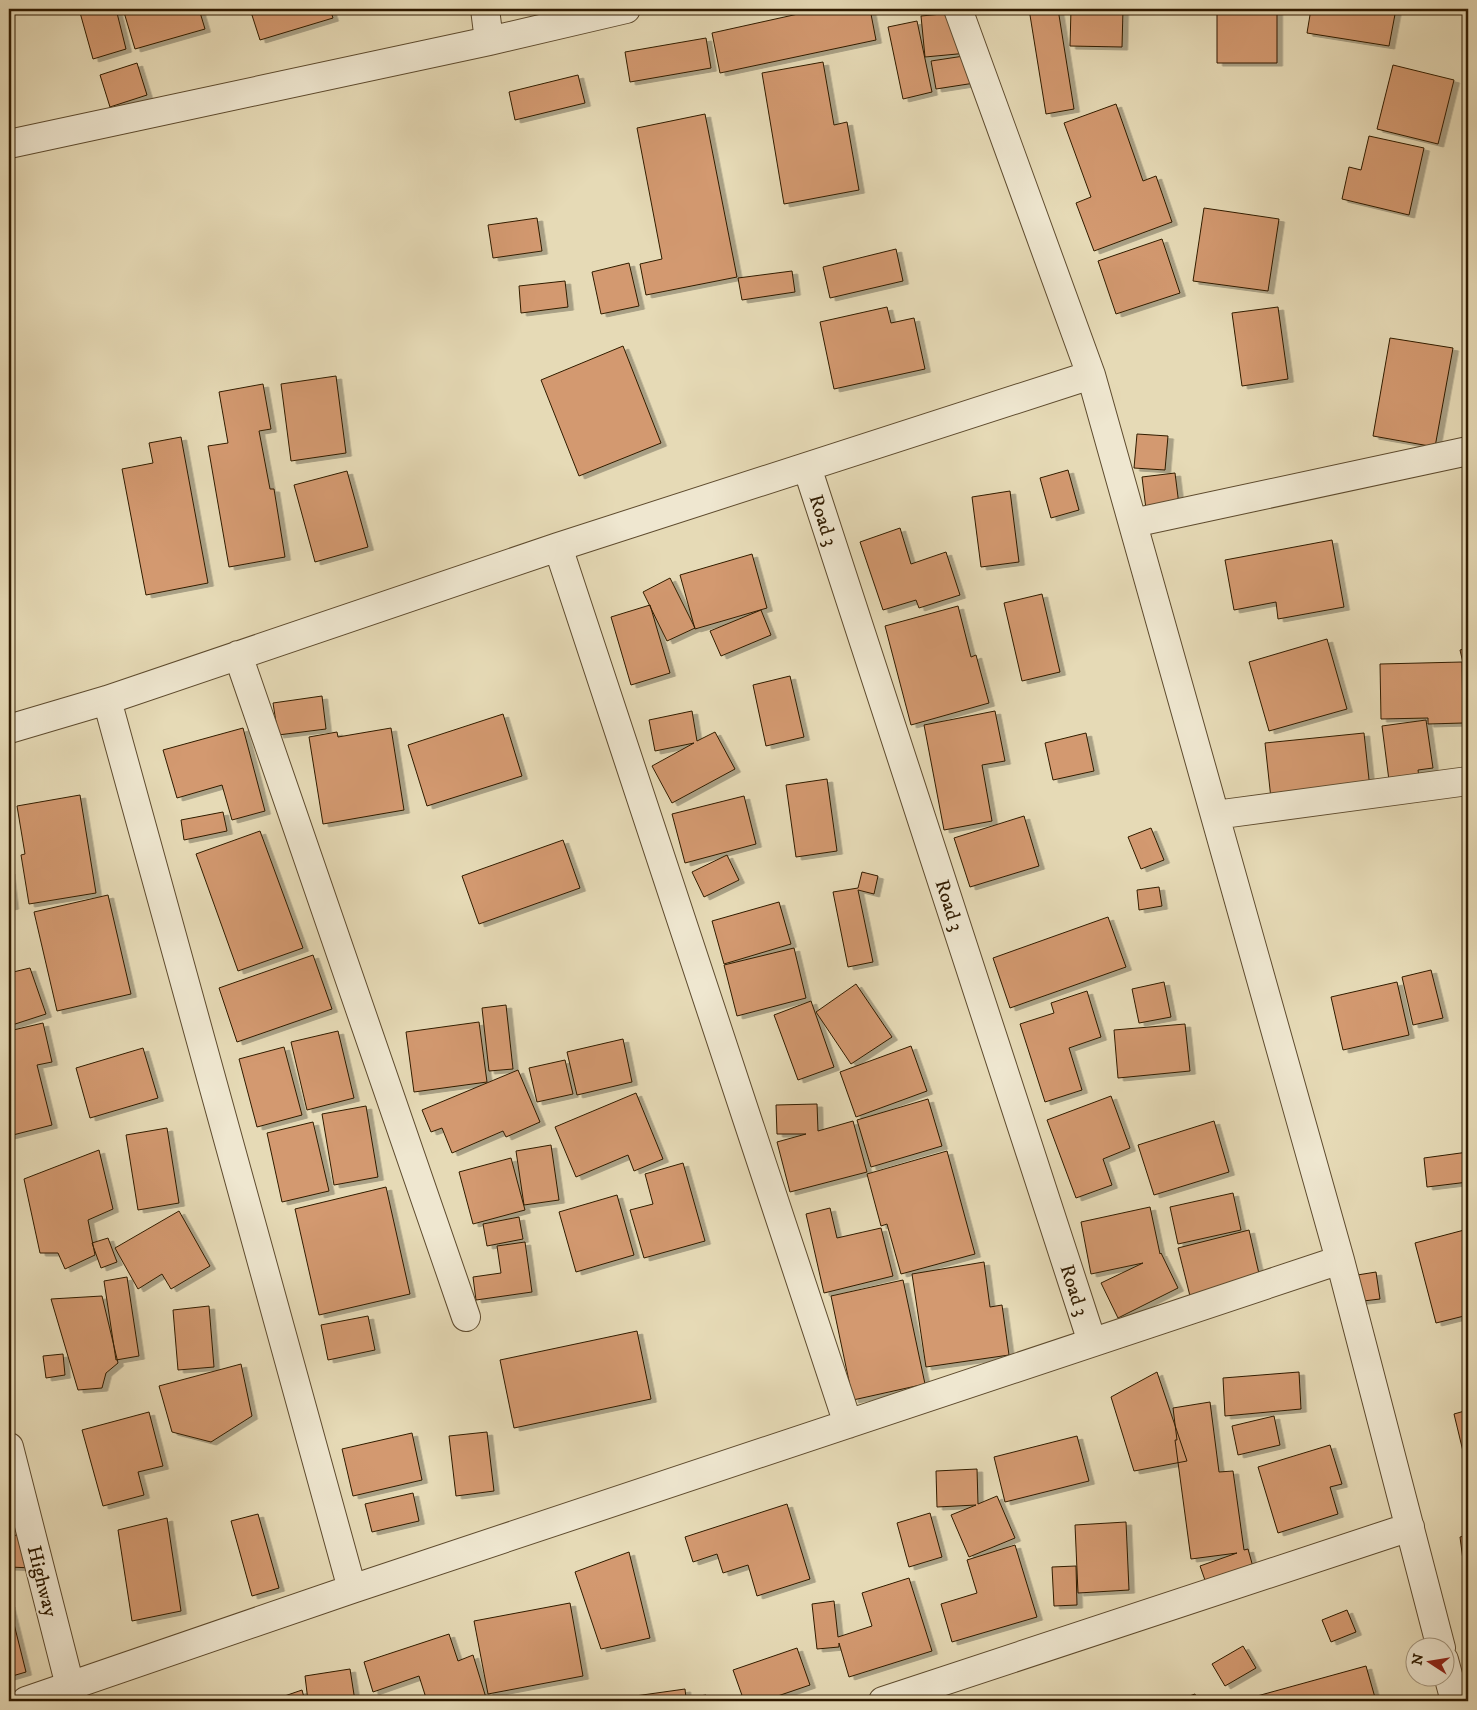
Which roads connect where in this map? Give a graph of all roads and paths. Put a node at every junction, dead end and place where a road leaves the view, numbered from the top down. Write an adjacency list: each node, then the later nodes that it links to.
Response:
1 (486, 9): 4 (street)
2 (626, 9): 4 (street)
3 (958, 9): 6 (street)
4 (489, 40): 5 (street)
5 (9, 144)
6 (1091, 375): 8 (street); 9 (street)
7 (1468, 451): 9 (street)
8 (807, 467): 10 (street); 18 (street, Road 3)
9 (1132, 523): 15 (street)
10 (558, 547): 11 (street); 19 (street)
11 (238, 655): 12 (street); 17 (street)
12 (107, 700): 13 (street); 22 (street)
13 (9, 729)
14 (1468, 781): 15 (street)
15 (1215, 815): 16 (street)
16 (1340, 1260): 18 (street); 21 (street)
17 (466, 1318)
18 (1092, 1342): 19 (street)
19 (848, 1424): 22 (street)
20 (9, 1447): 24 (street, Highway)
21 (1410, 1527): 23 (street); 27 (street)
22 (352, 1589): 24 (street)
23 (1438, 1638)
24 (70, 1686): 26 (street)
25 (1452, 1688): 28 (street)
26 (26, 1701)
27 (882, 1701)
28 (1455, 1701)

